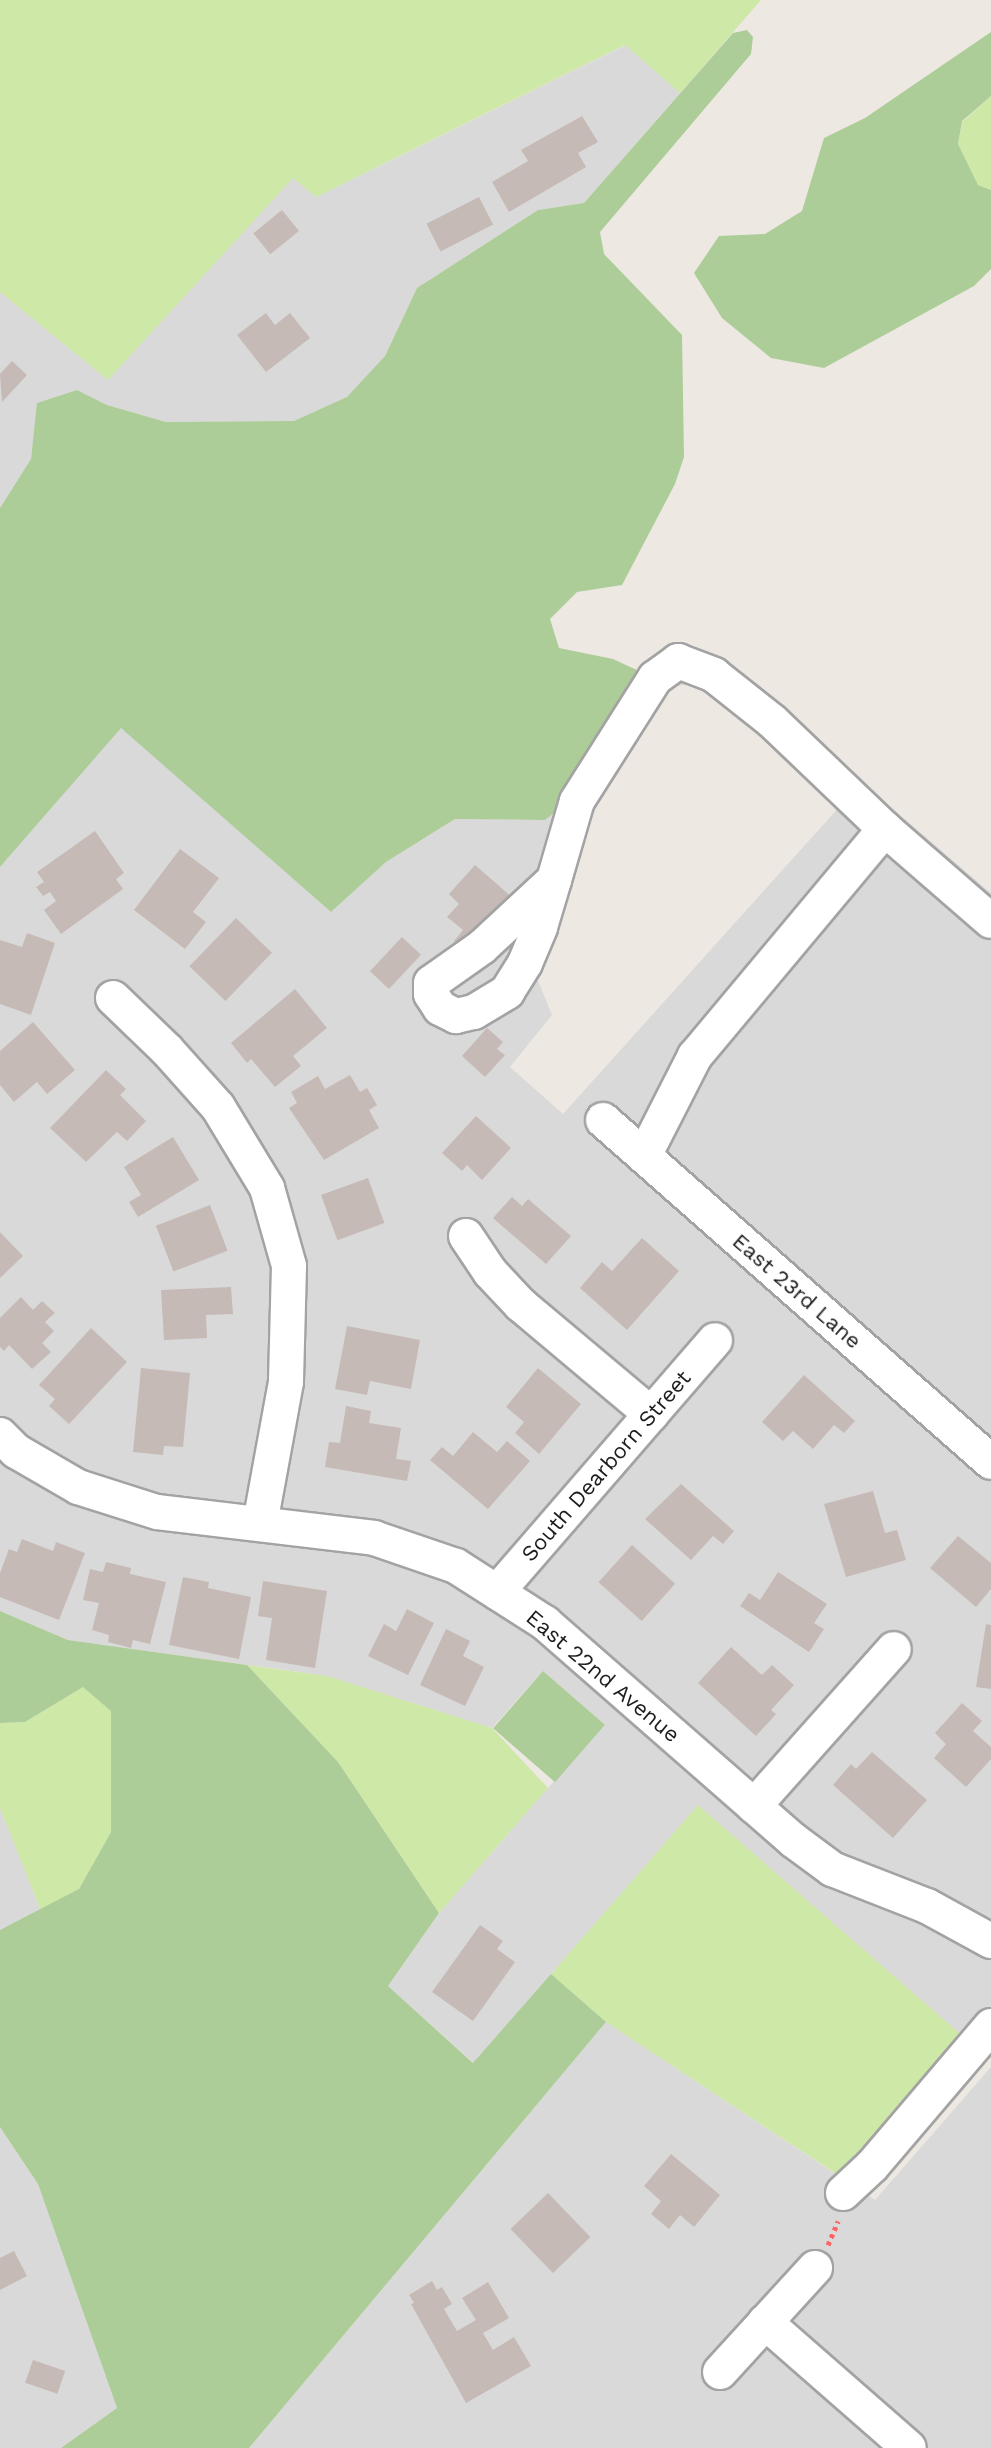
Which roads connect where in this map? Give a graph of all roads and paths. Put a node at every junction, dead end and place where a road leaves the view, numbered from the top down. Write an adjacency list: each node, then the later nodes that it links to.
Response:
1 (885, 829): 2 (street); 3 (street); 6 (street)
2 (554, 880)
3 (991, 921)
4 (113, 998): 12 (street)
5 (603, 1120): 6 (street, East 23rd Lane)
6 (644, 1156): 11 (street, East 23rd Lane)
7 (466, 1236): 9 (street)
8 (715, 1340): 9 (street, South Dearborn Street)
9 (651, 1414): 13 (street, South Dearborn Street)
10 (0, 1435): 12 (street, East 22nd Avenue)
11 (991, 1462)
12 (260, 1523): 13 (street, East 22nd Avenue)
13 (497, 1592): 15 (street, East 22nd Avenue)
14 (894, 1649): 15 (street)
15 (754, 1806): 16 (street, East 22nd Avenue)
16 (991, 1941)
17 (991, 2026): 18 (street)
18 (843, 2193): 19 (path)
19 (815, 2268): 20 (street)
20 (765, 2322): 21 (street); 22 (street)
21 (720, 2372)
22 (909, 2448)

